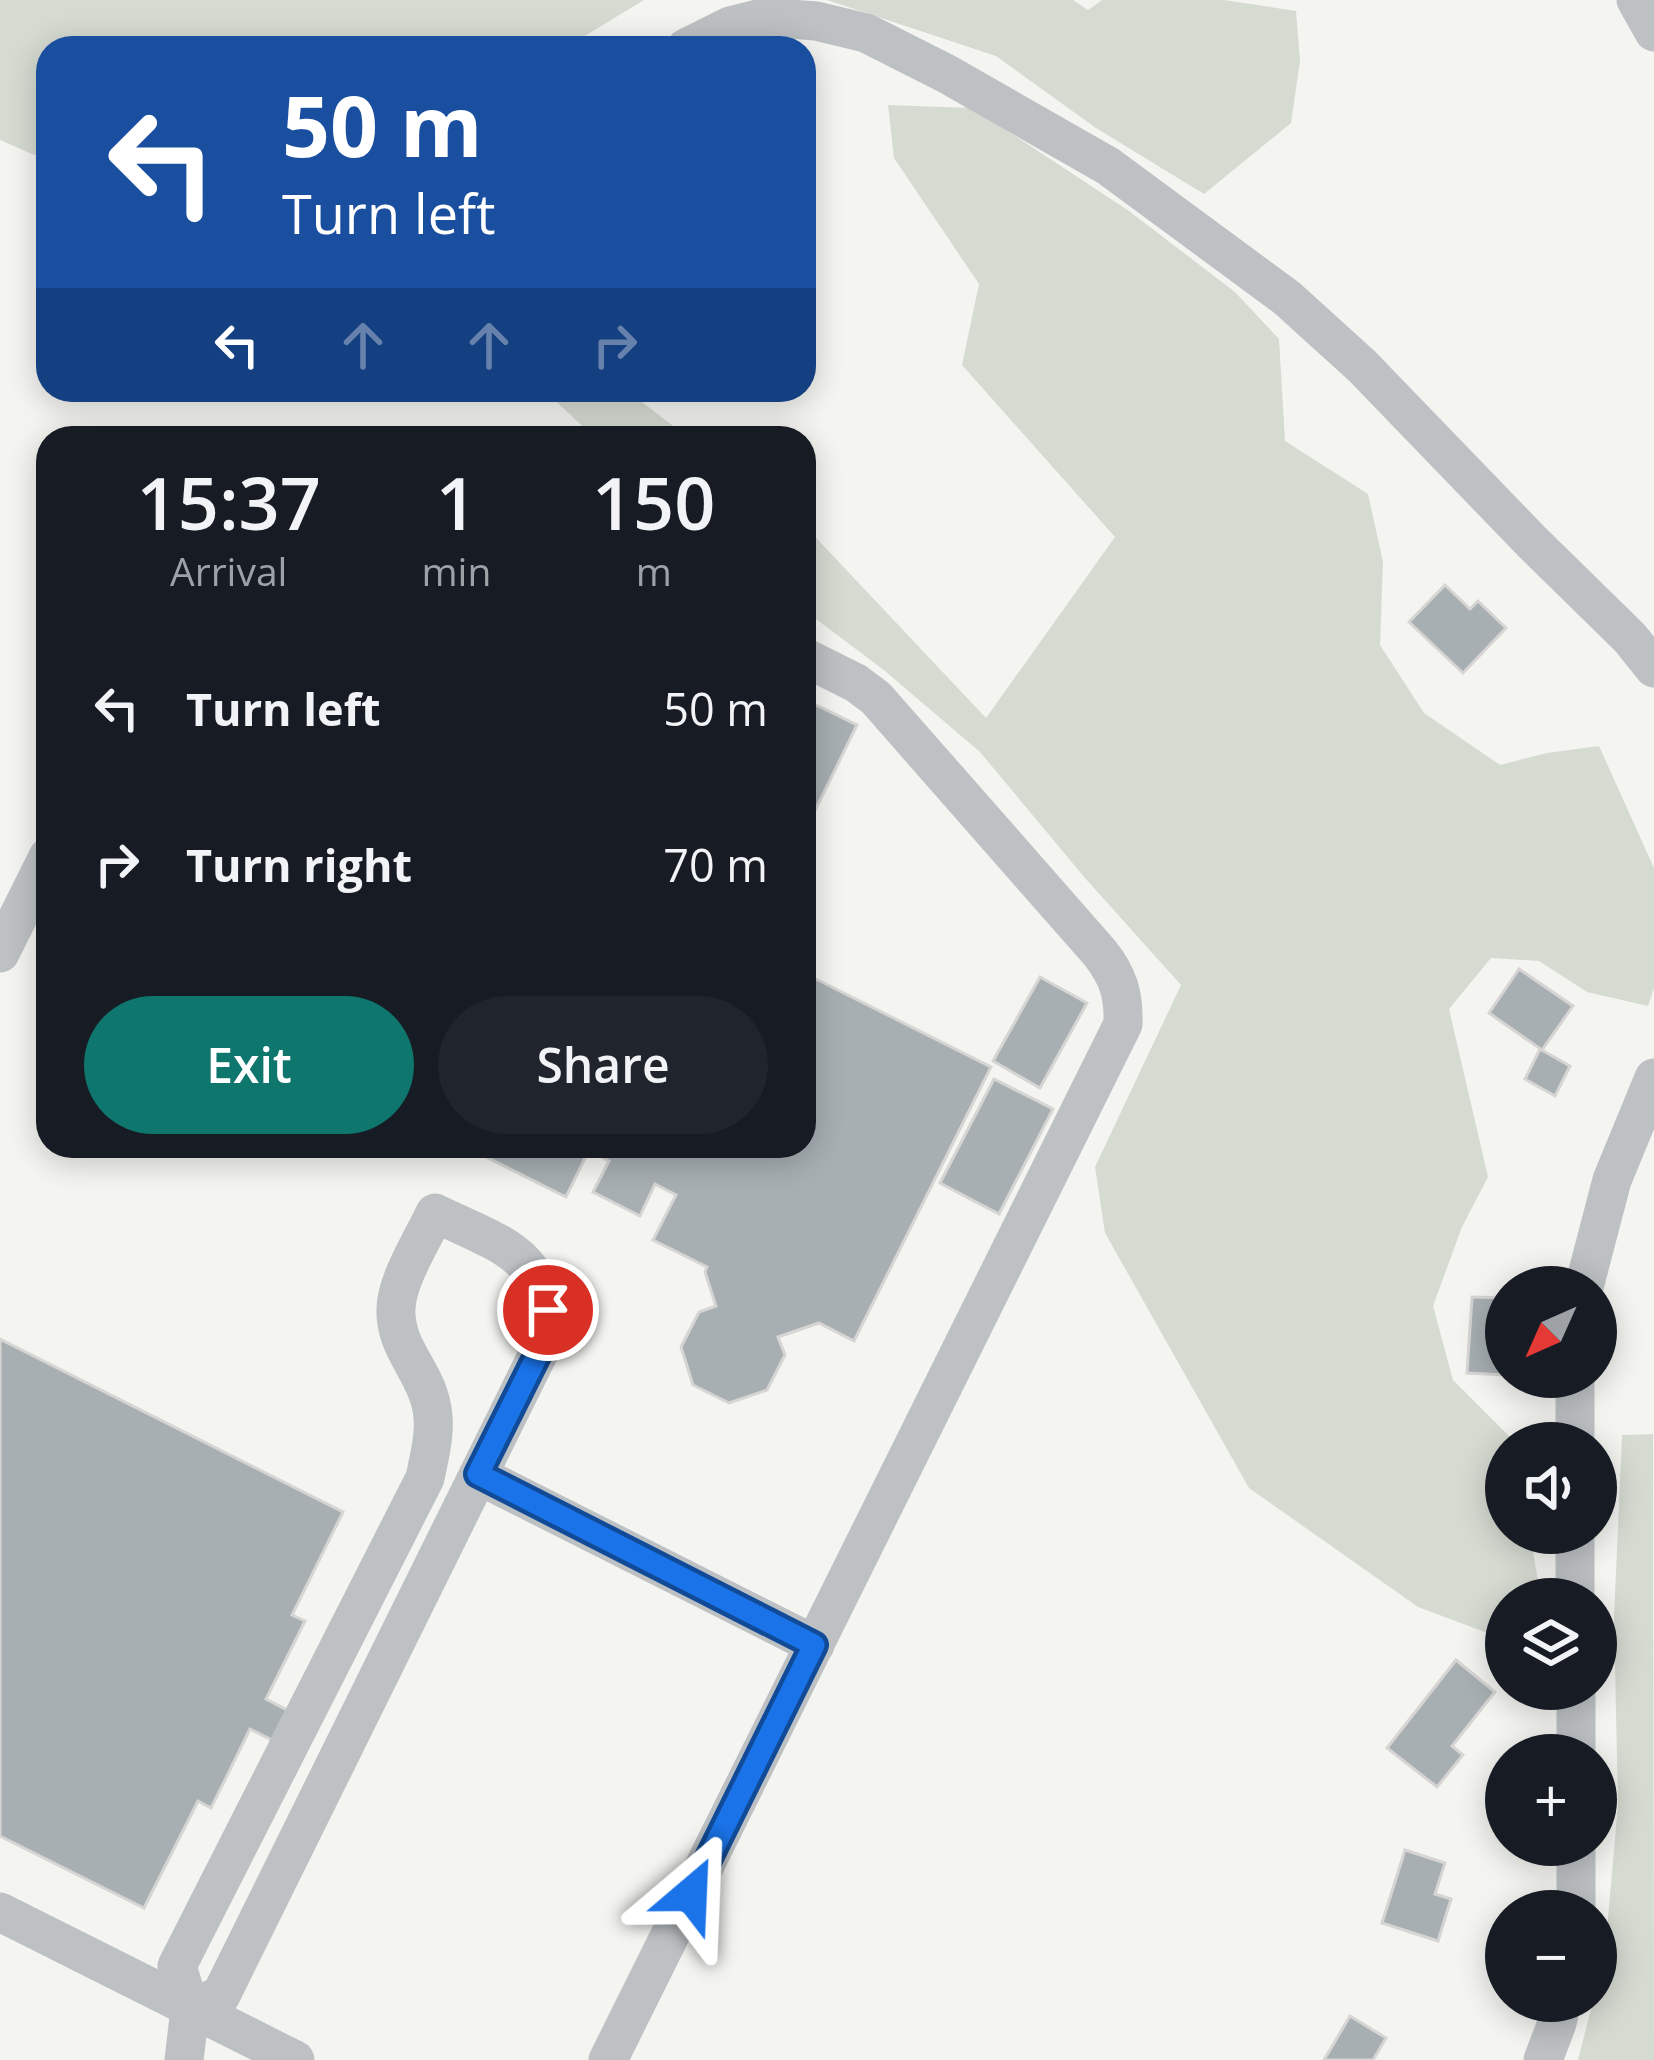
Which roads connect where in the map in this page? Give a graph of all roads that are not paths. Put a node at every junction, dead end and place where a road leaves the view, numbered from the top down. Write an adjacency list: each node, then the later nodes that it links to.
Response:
1 (1636, 0): 2 (street)
2 (1654, 32)
3 (710, 36): 5 (street)
4 (816, 663): 11 (street)
5 (1654, 668)
6 (36, 881): 7 (street)
7 (0, 953)
8 (1654, 1078): 9 (street)
9 (1589, 1266)
10 (478, 1474): 11 (street); 13 (street); 13 (street)
11 (814, 1645): 17 (street)
12 (0, 1912): 13 (street)
13 (190, 2008): 15 (street); 16 (street)
14 (1557, 2022): 18 (street)
15 (184, 2060)
16 (295, 2060)
17 (608, 2060)
18 (1543, 2060)

